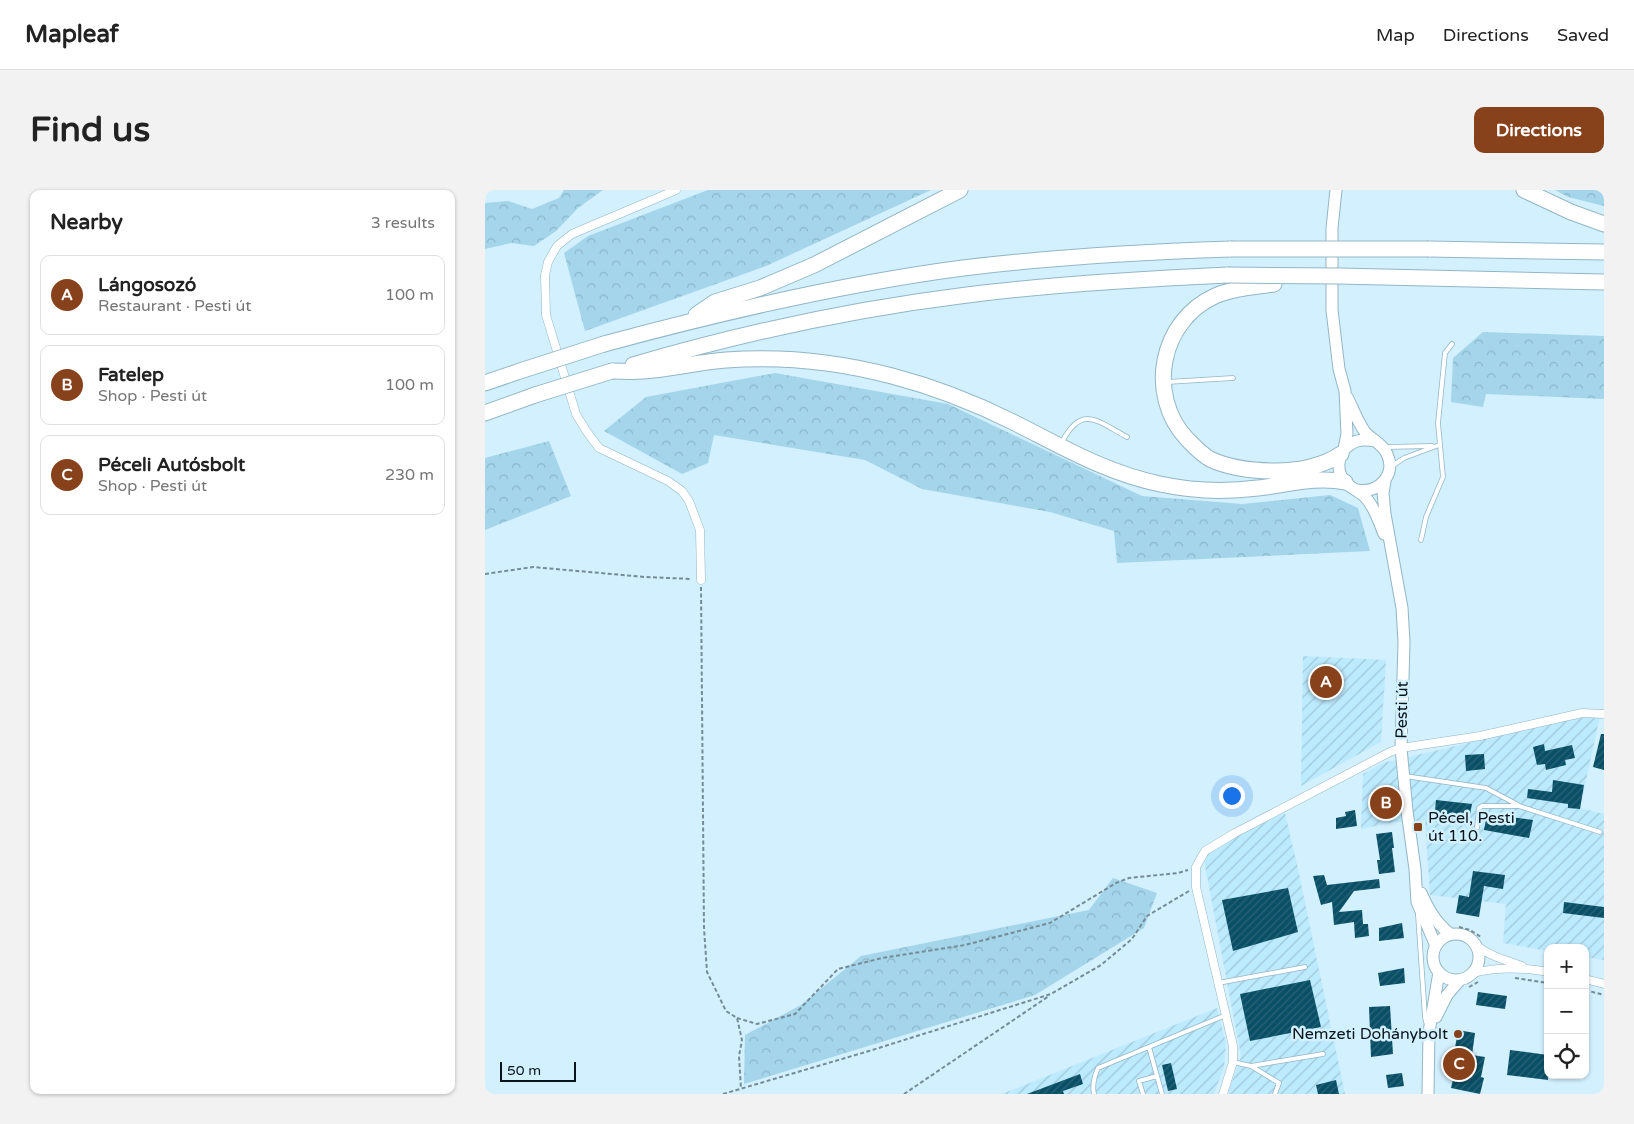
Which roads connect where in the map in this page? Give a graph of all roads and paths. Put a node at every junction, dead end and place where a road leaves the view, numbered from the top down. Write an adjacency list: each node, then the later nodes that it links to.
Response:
1 (676, 190): 29 (street)
2 (960, 190): 9 (highway)
3 (1336, 190): 15 (main road)
4 (1524, 190): 5 (highway)
5 (1604, 224)
6 (1604, 252): 9 (highway, bridge)
7 (1339, 276): 8 (highway); 11 (highway, bridge); 13 (highway, bridge)
8 (1604, 282)
9 (686, 322): 14 (highway, bridge)
10 (1451, 344): 19 (lane)
11 (612, 371): 16 (highway, bridge); 20 (highway)
12 (1233, 378): 13 (lane)
13 (1163, 382): 22 (highway)
14 (485, 383)
15 (1345, 392): 18 (main road); 22 (main road)
16 (485, 413)
17 (1127, 437): 20 (lane)
18 (1378, 444): 21 (lane); 22 (main road); 23 (main road)
19 (1439, 444): 21 (lane); 26 (lane)
20 (1060, 446): 25 (highway)
21 (1434, 446): 23 (lane)
22 (1343, 452): 25 (main road)
23 (1390, 467): 24 (main road)
24 (1385, 481): 25 (main road); 27 (main road)
25 (1351, 486): 27 (main road)
26 (1421, 540)
27 (1391, 552): 31 (main road, Pesti út)
28 (485, 574): 29 (path)
29 (701, 580): 58 (path)
30 (1604, 714): 31 (street)
31 (1401, 748): 32 (main road, Pesti út); 36 (street)
32 (1403, 775): 33 (lane); 37 (main road, Pesti út)
33 (1519, 806): 34 (lane); 35 (lane)
34 (1477, 828)
35 (1601, 832)
36 (1197, 867): 38 (street); 58 (path)
37 (1415, 868): 39 (main road, Pesti út); 40 (main road, Pesti út)
38 (1196, 887): 52 (street); 55 (path)
39 (1417, 902): 42 (main road, Pesti út); 59 (lane)
40 (1452, 930): 41 (main road); 41 (path); 42 (main road)
41 (1480, 943): 44 (street); 47 (main road)
42 (1436, 946): 46 (main road)
43 (1305, 967): 52 (lane)
44 (1533, 969): 45 (street); 47 (street)
45 (1544, 971)
46 (1439, 972): 48 (main road); 59 (main road)
47 (1472, 973): 48 (main road)
48 (1459, 980): 59 (main road)
49 (1532, 980): 51 (path)
50 (1589, 980): 53 (street)
51 (1544, 982)
52 (1219, 983): 57 (street)
53 (1604, 984)
54 (1589, 991): 56 (path)
55 (1051, 994): 65 (path); 67 (path)
56 (1604, 995)
57 (1226, 1015): 60 (lane); 62 (street)
58 (737, 1018): 65 (path)
59 (1429, 1032): 73 (main road)
60 (1149, 1047): 64 (lane); 68 (lane)
61 (1323, 1054): 63 (lane)
62 (1233, 1062): 63 (lane); 71 (street)
63 (1251, 1066): 72 (lane)
64 (1157, 1076): 69 (lane); 70 (lane)
65 (741, 1089): 66 (path)
66 (723, 1094)
67 (904, 1094)
68 (1094, 1094)
69 (1143, 1094)
70 (1162, 1094)
71 (1223, 1094)
72 (1275, 1094)
73 (1428, 1094)

